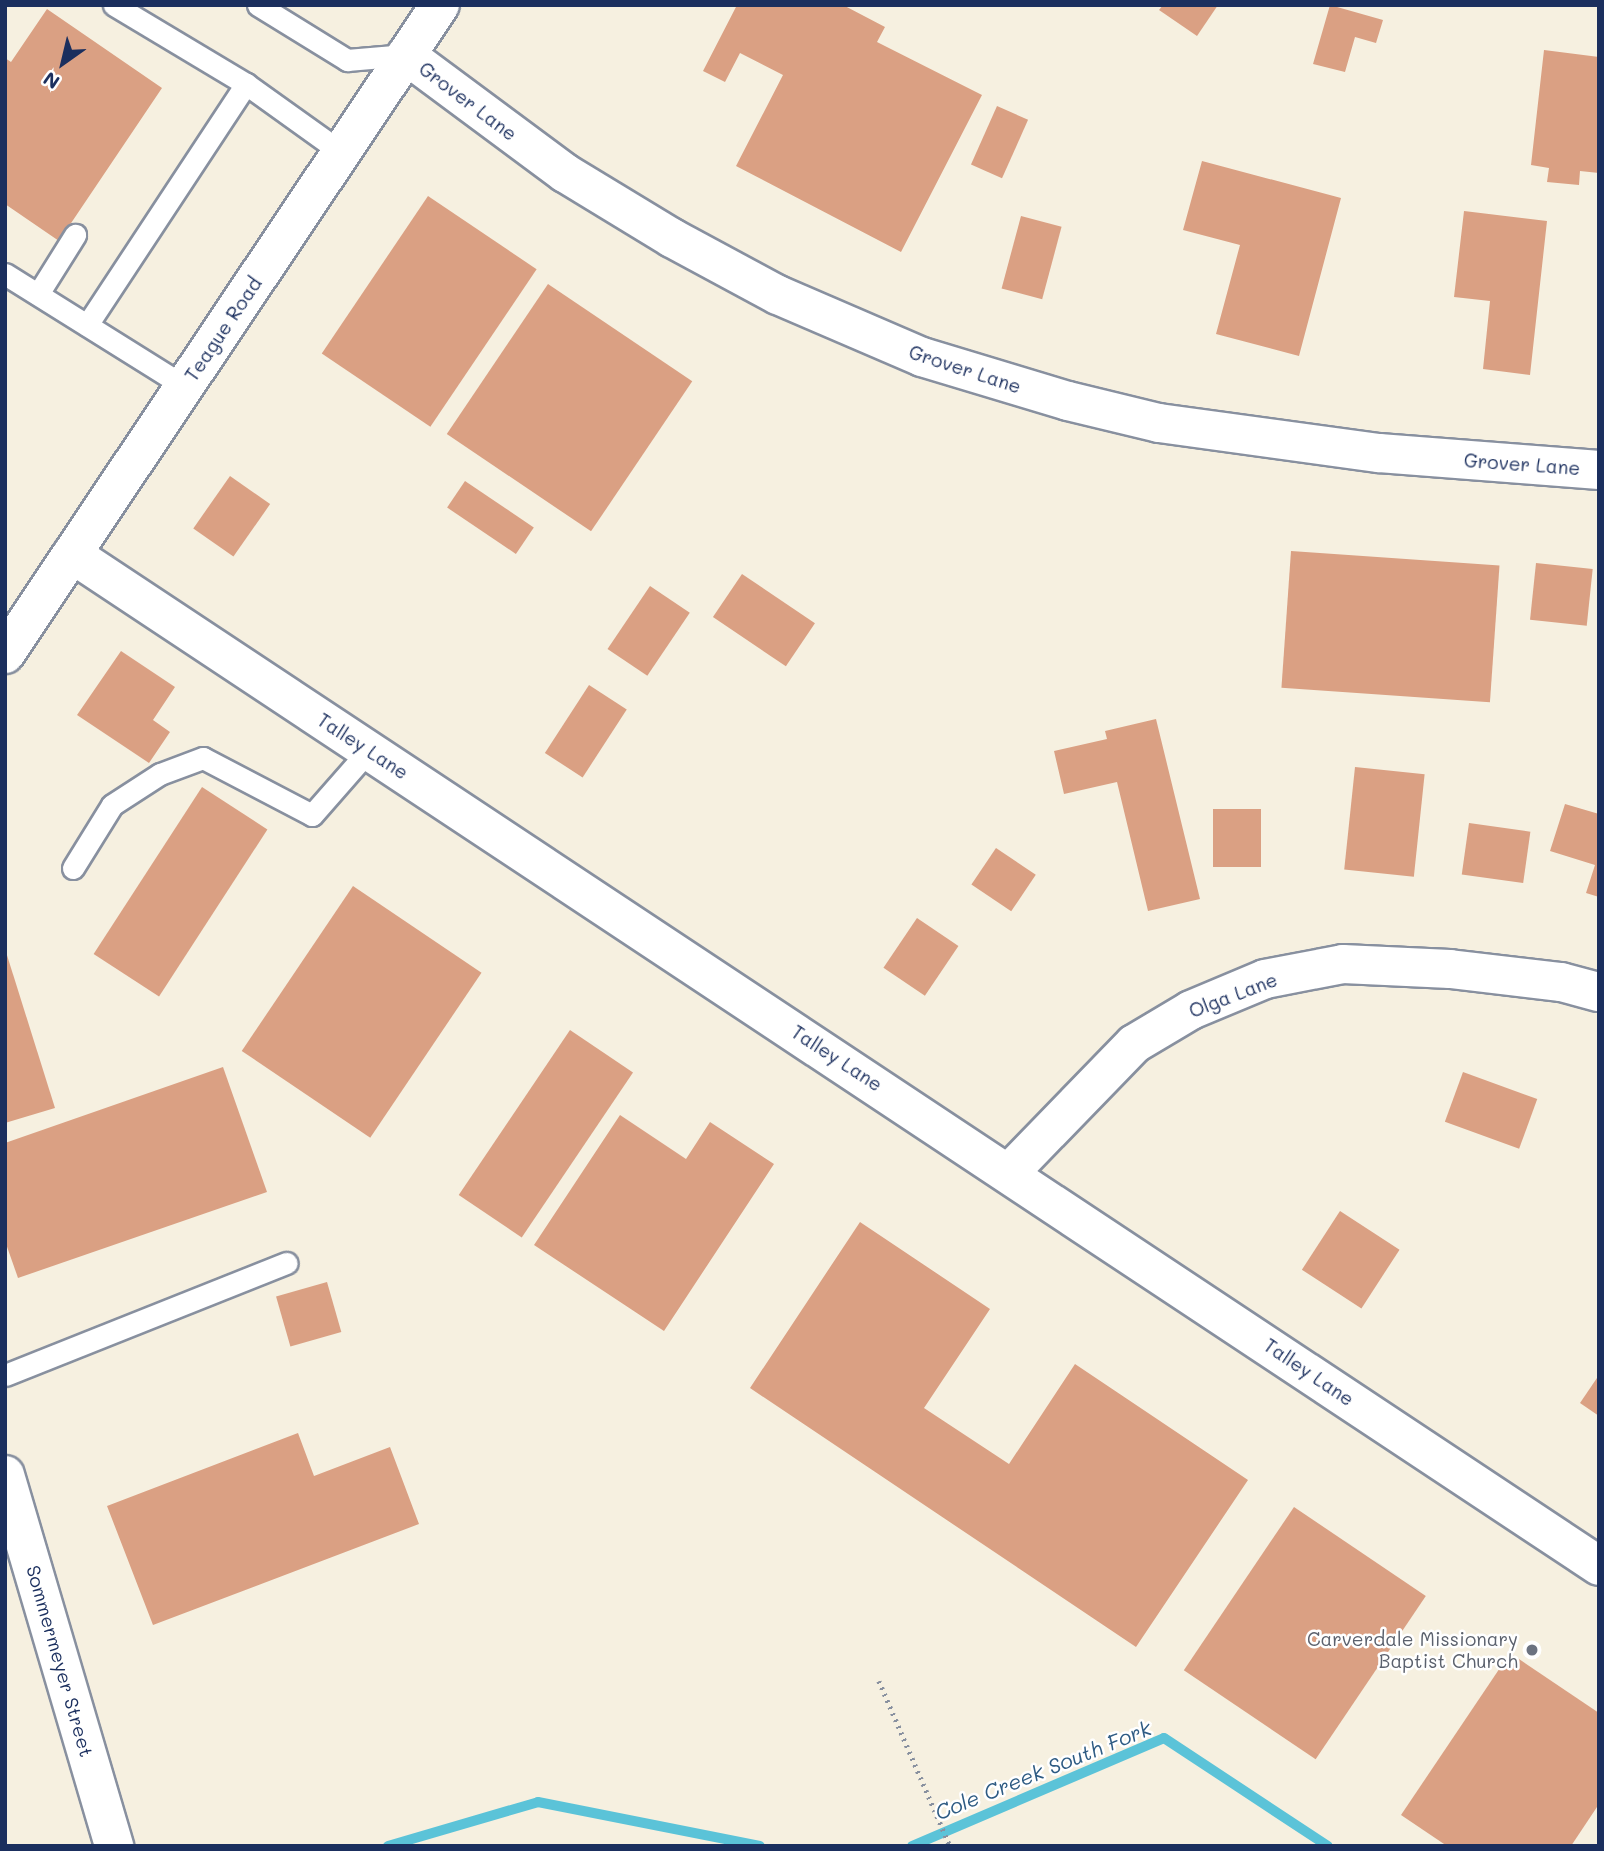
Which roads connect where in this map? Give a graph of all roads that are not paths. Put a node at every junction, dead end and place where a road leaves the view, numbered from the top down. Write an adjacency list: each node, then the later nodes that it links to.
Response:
1 (114, 5): 5 (lane)
2 (258, 5): 4 (lane)
3 (440, 5): 4 (street, Teague Road)
4 (406, 55): 6 (street, Teague Road); 12 (street, Grover Lane)
5 (246, 84): 6 (lane); 10 (lane)
6 (341, 152): 11 (street, Teague Road)
7 (75, 235): 9 (lane)
8 (5, 274): 9 (lane)
9 (38, 294): 10 (lane)
10 (87, 325): 11 (lane)
11 (184, 386): 13 (street, Teague Road)
12 (1599, 470)
13 (72, 554): 14 (street, Teague Road); 15 (street, Talley Lane)
14 (5, 654)
15 (369, 750): 16 (lane); 18 (street, Talley Lane)
16 (73, 868)
17 (1599, 992): 18 (street, Olga Lane)
18 (1010, 1172): 22 (street, Talley Lane)
19 (287, 1263): 20 (lane)
20 (5, 1375)
21 (5, 1475): 23 (street, Sommermeyer Street)
22 (1599, 1566)
23 (114, 1846)

